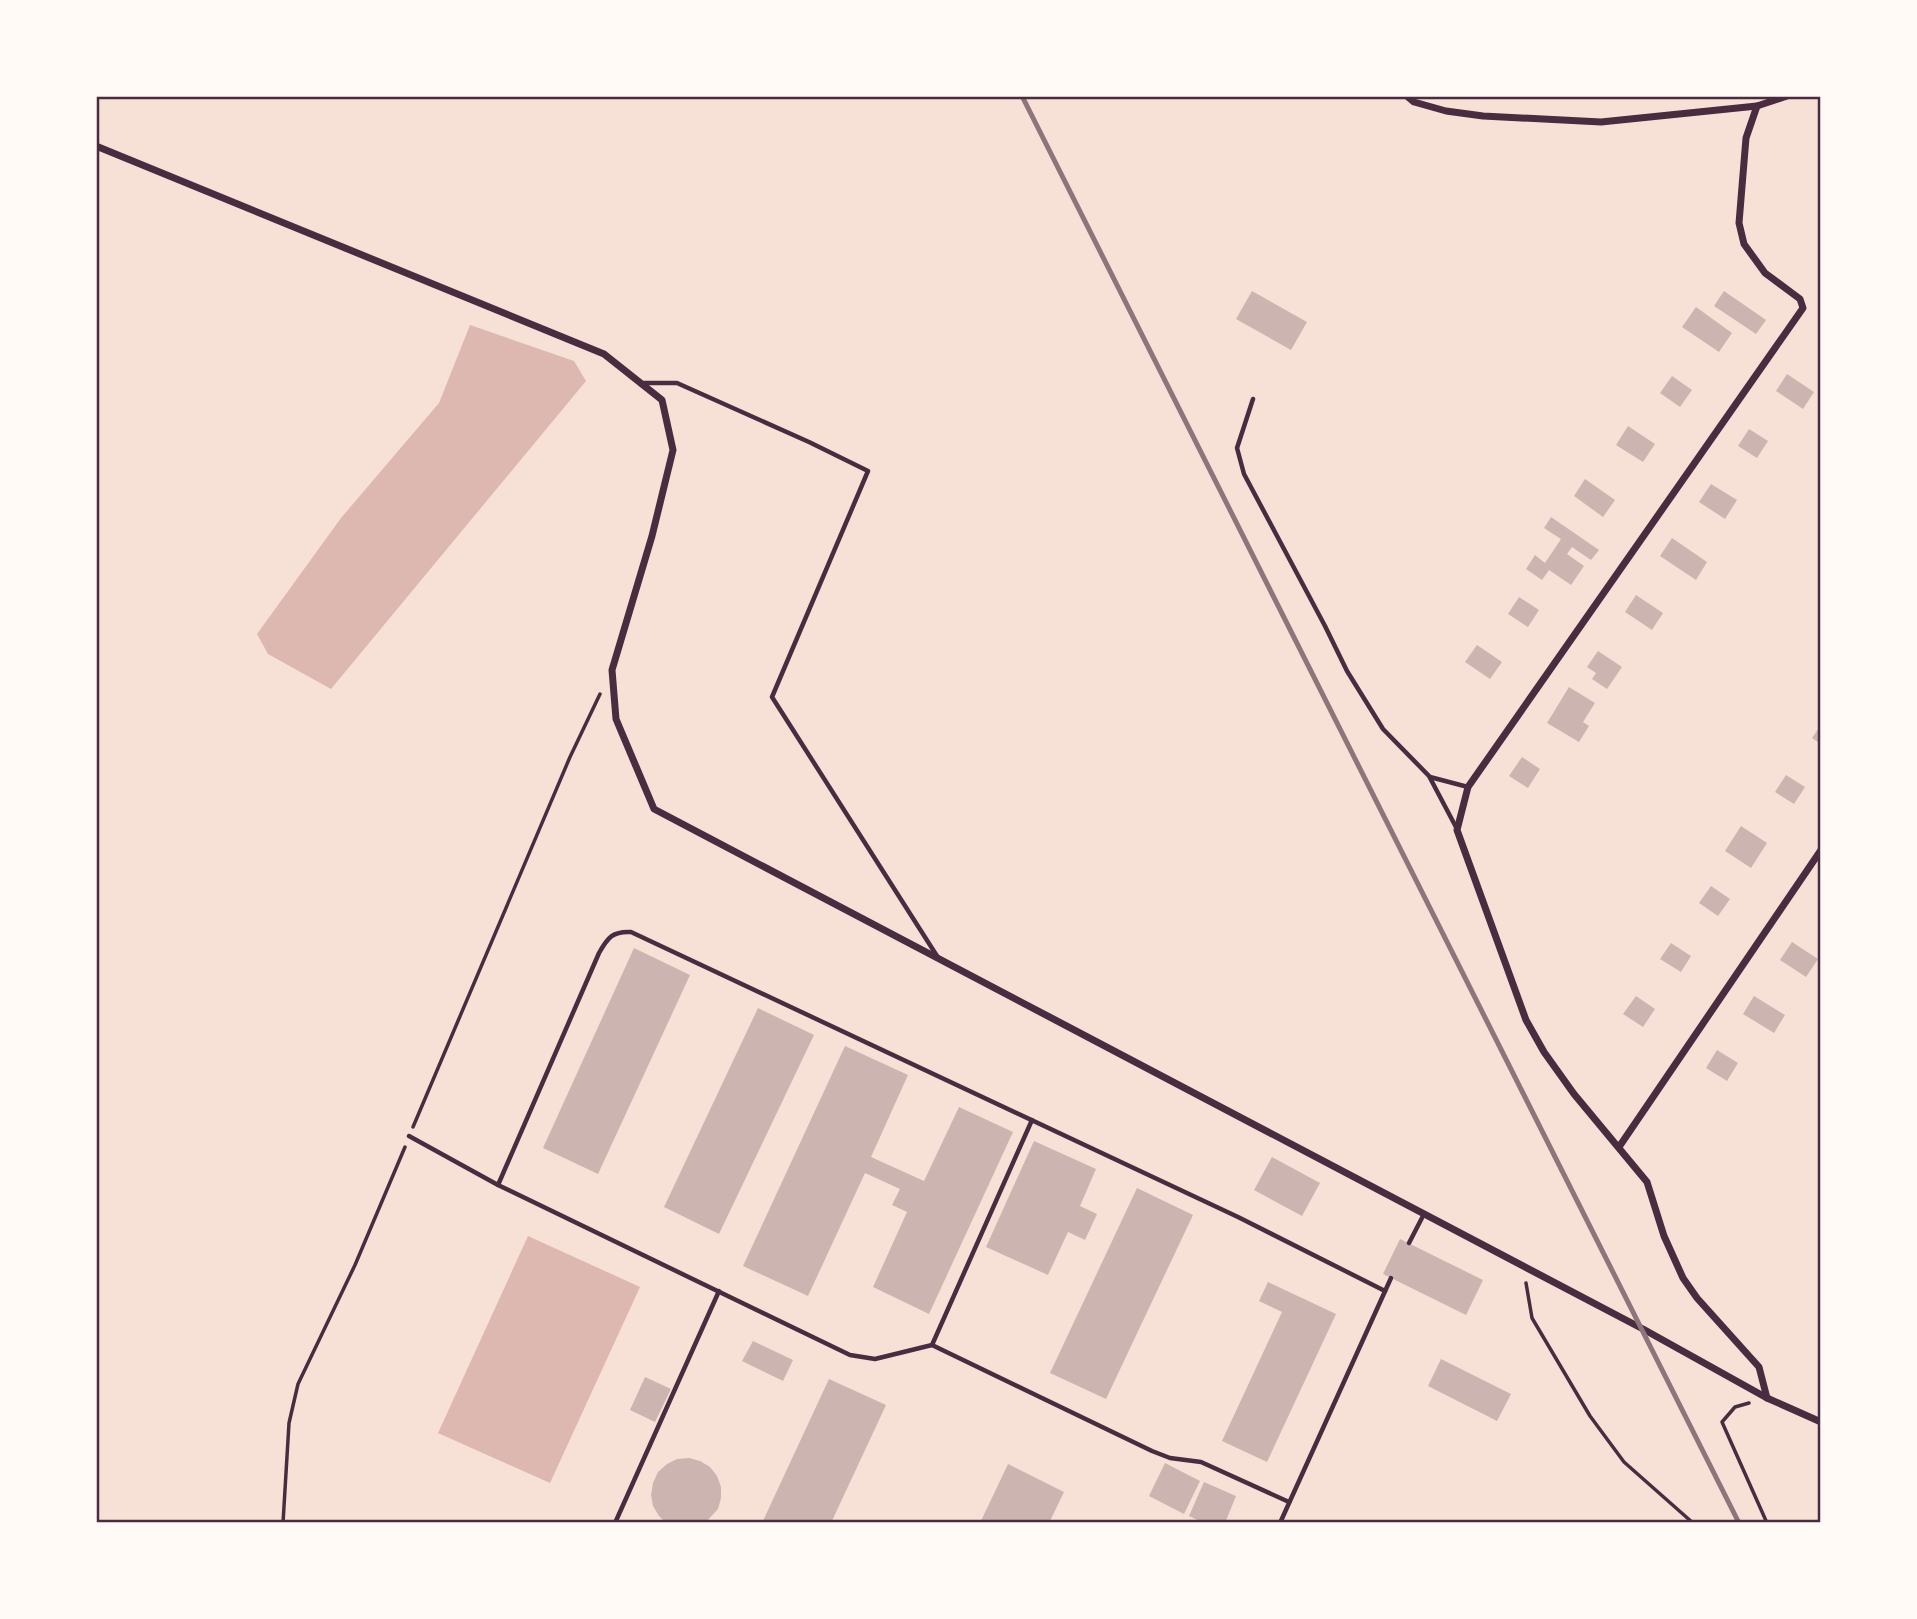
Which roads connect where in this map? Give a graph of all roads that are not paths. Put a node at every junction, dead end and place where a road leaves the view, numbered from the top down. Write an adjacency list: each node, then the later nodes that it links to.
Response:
1 (1407, 96): 3 (street)
2 (1787, 96): 3 (street)
3 (1757, 106): 8 (street)
4 (96, 146): 5 (street)
5 (642, 383): 11 (street); 11 (lane)
6 (1253, 399): 7 (lane)
7 (1429, 776): 8 (lane); 9 (lane)
8 (1468, 787): 9 (street)
9 (1457, 830): 14 (street)
10 (1821, 850): 14 (street)
11 (940, 959): 16 (street)
12 (1032, 1120): 15 (lane); 20 (lane); 21 (lane)
13 (409, 1136): 15 (lane)
14 (1619, 1147): 22 (street)
15 (498, 1185): 19 (lane)
16 (1424, 1214): 17 (lane); 22 (street)
17 (1409, 1243)
18 (1391, 1278): 20 (lane)
19 (719, 1291): 21 (lane); 25 (lane)
20 (1385, 1291): 24 (lane)
21 (932, 1345): 24 (lane)
22 (1767, 1398): 23 (street)
23 (1821, 1422)
24 (1289, 1502): 26 (lane)
25 (615, 1523)
26 (1280, 1523)

